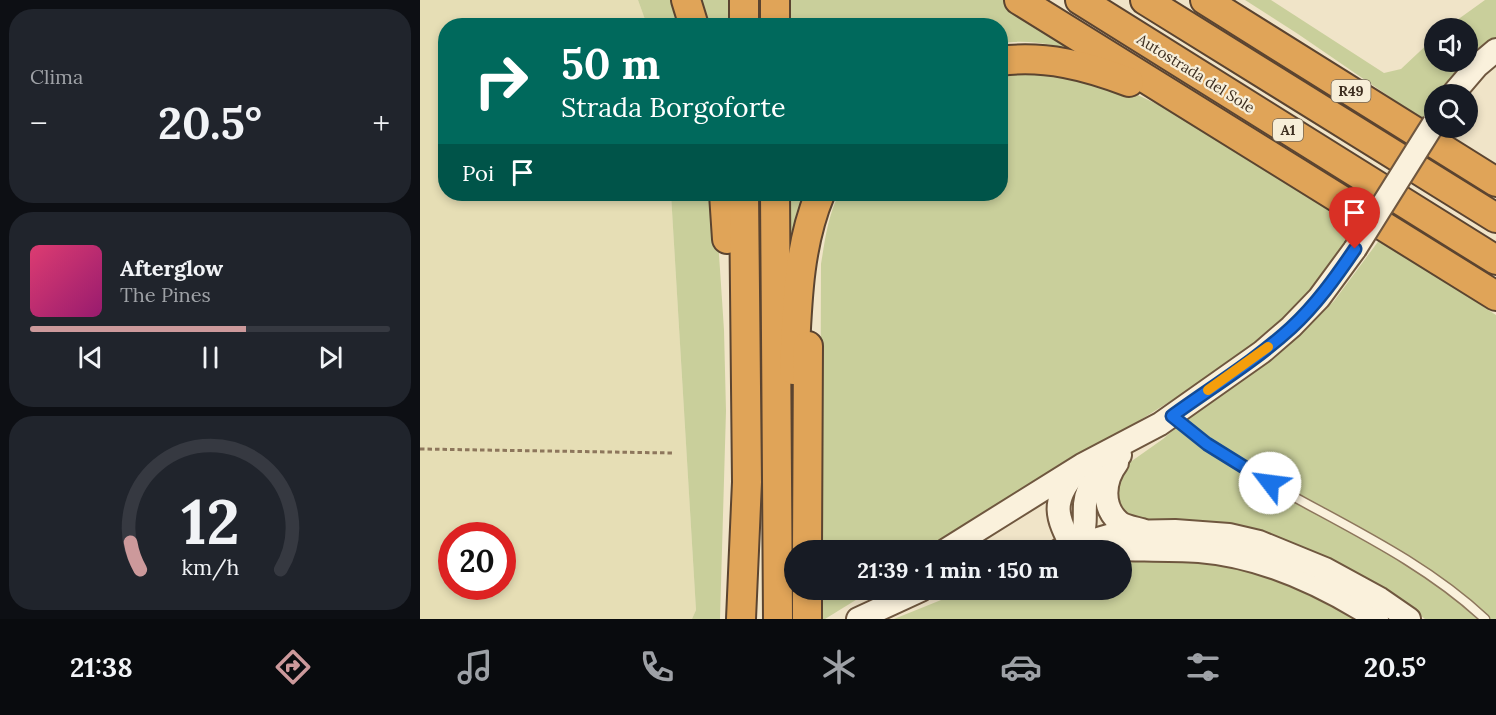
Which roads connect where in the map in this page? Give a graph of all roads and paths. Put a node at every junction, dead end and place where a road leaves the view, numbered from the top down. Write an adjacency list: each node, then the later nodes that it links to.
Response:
1 (686, 0): 8 (highway)
2 (744, 0): 9 (highway)
3 (775, 0): 10 (highway)
4 (1019, 0): 15 (highway)
5 (1080, 0): 23 (highway, Autostrada del Sole / A1)
6 (1145, 0): 22 (highway, A1)
7 (1205, 0): 16 (highway, R49)
8 (692, 18)
9 (744, 18)
10 (774, 18)
11 (1496, 50): 13 (street)
12 (1008, 61): 15 (highway)
13 (1462, 84)
14 (1425, 138): 25 (street, bridge)
15 (1277, 159): 24 (highway)
16 (1496, 183)
17 (724, 201): 37 (highway)
18 (744, 201): 37 (highway)
19 (775, 201): 36 (highway)
20 (818, 201): 36 (highway)
21 (826, 201): 30 (highway)
22 (1496, 218)
23 (1496, 260)
24 (1496, 296)
25 (1166, 420): 28 (street); 47 (lane)
26 (420, 449): 27 (path)
27 (673, 453)
28 (1082, 465): 31 (street); 32 (street)
29 (1148, 531): 33 (street); 34 (street); 46 (street)
30 (807, 540)
31 (962, 540)
32 (1065, 540)
33 (1075, 540)
34 (1096, 540)
35 (1132, 550): 45 (street)
36 (778, 578): 42 (highway)
37 (743, 584): 41 (highway)
38 (807, 600): 43 (highway)
39 (879, 600): 44 (street)
40 (899, 600): 44 (street)
41 (741, 619)
42 (778, 619)
43 (807, 619)
44 (858, 619)
45 (1377, 619)
46 (1409, 619)
47 (1485, 619)

